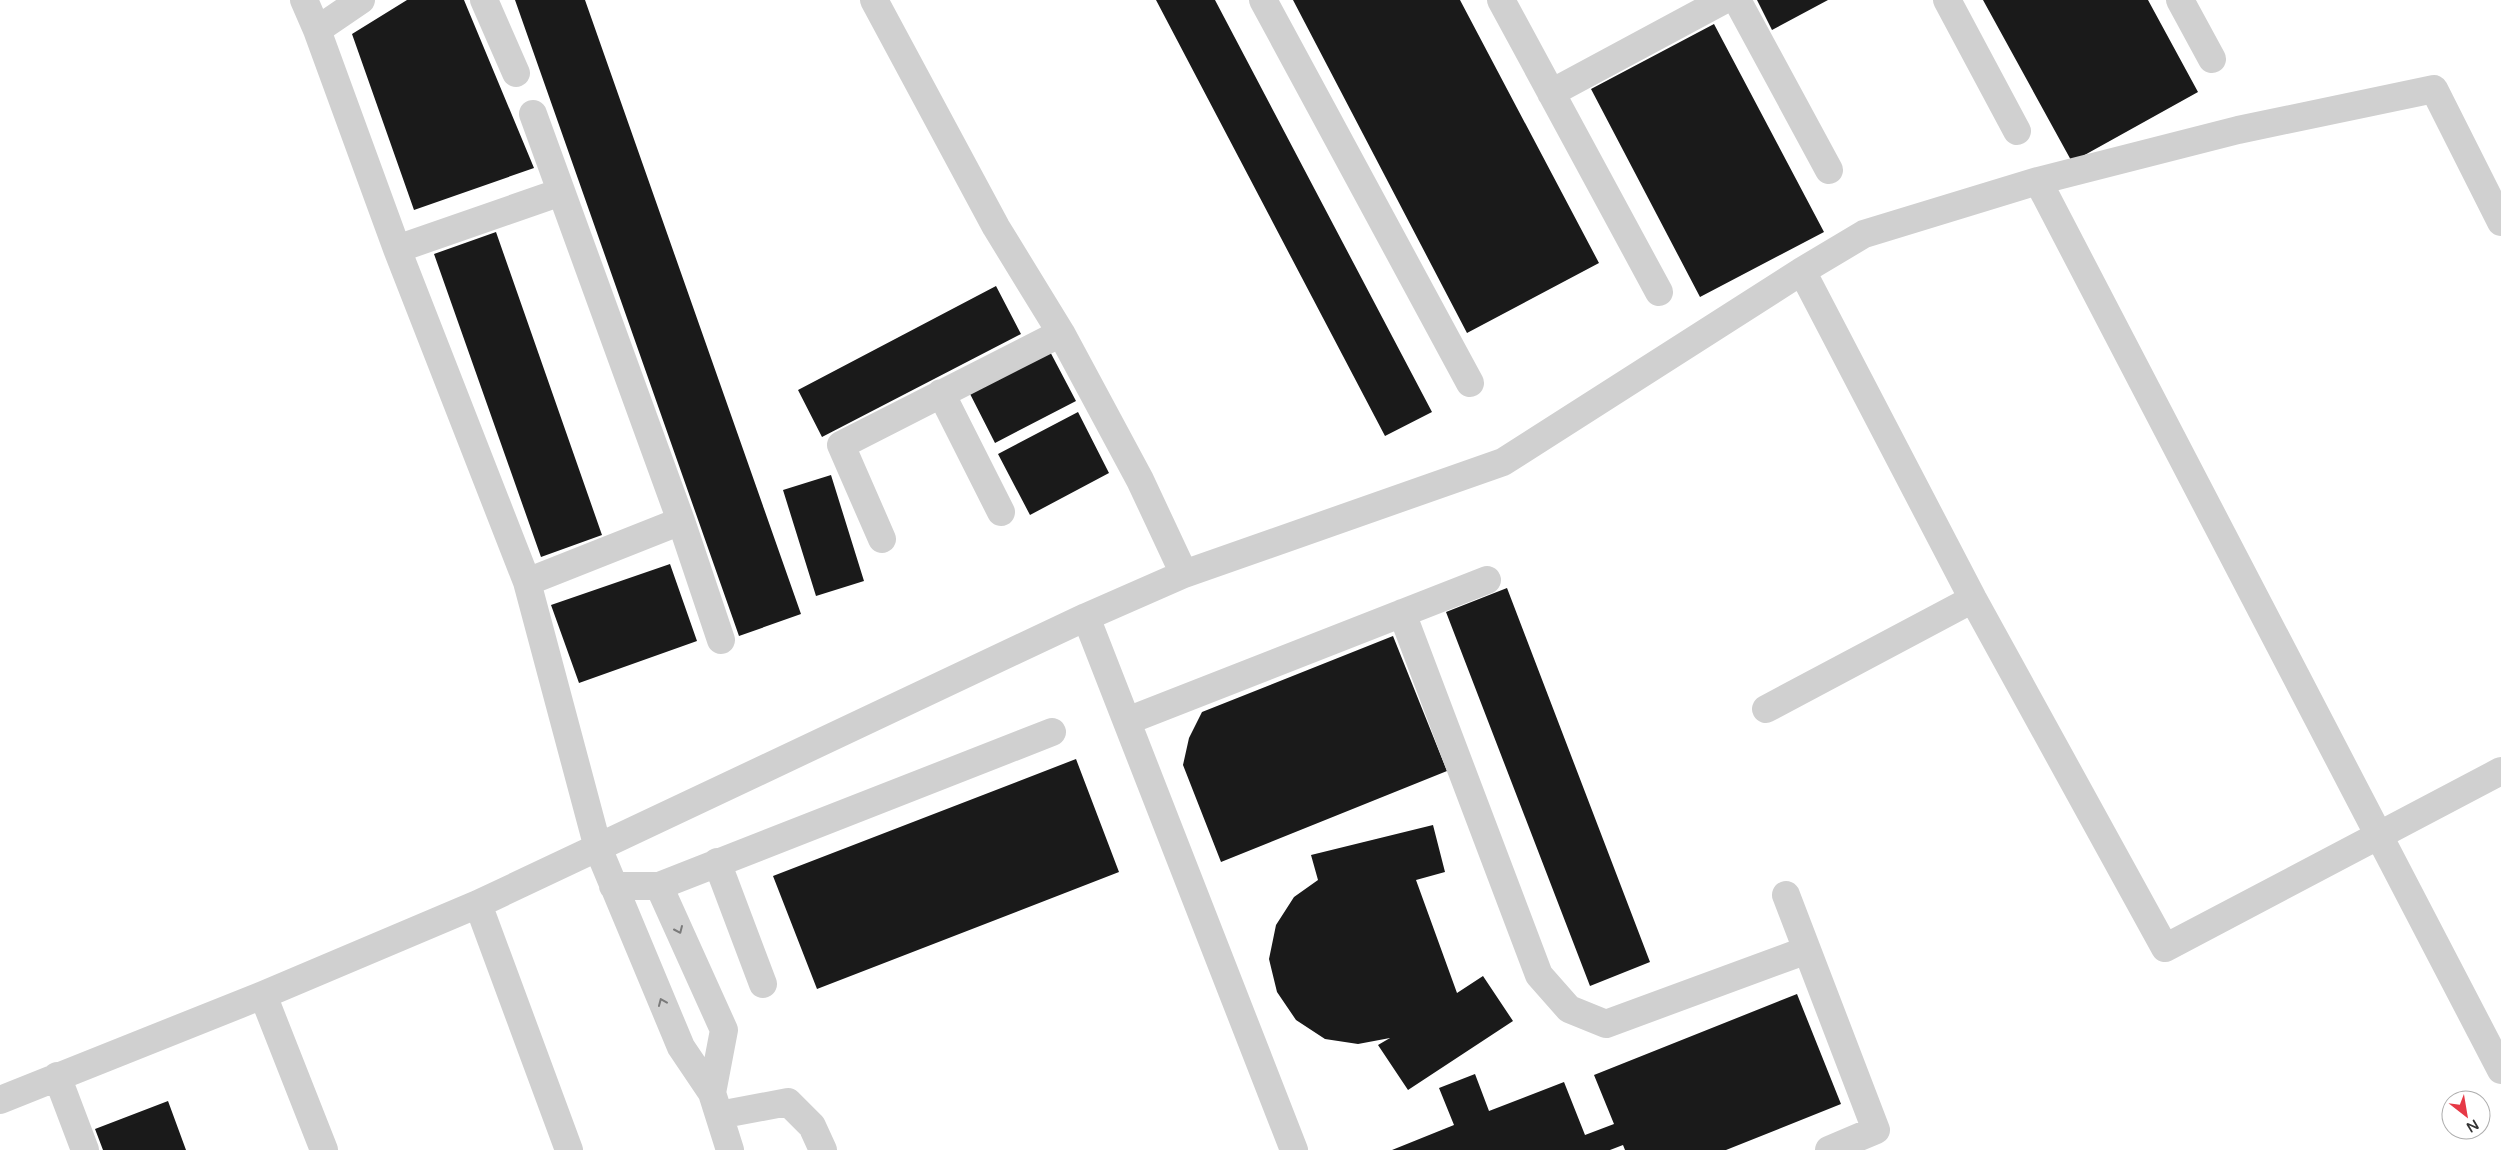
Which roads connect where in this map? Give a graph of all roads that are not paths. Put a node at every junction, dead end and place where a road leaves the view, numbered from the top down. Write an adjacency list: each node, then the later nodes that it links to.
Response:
1 (304, 0): 11 (street)
2 (361, 0): 11 (street)
3 (484, 0): 13 (street)
4 (874, 0): 24 (street)
5 (1263, 0): 25 (street)
6 (1501, 0): 14 (street)
7 (1724, 0): 14 (street)
8 (1737, 0): 17 (street)
9 (1947, 0): 16 (street)
10 (2180, 0): 12 (street)
11 (317, 30): 21 (street)
12 (2212, 59)
13 (516, 73)
14 (1551, 93): 23 (street)
15 (533, 114): 19 (street)
16 (2017, 131)
17 (1829, 170)
18 (2038, 181): 20 (street); 22 (street); 41 (street)
19 (561, 192): 21 (street); 28 (street)
20 (2501, 222)
21 (397, 249): 32 (street)
22 (1802, 271): 30 (street); 33 (street)
23 (1659, 292)
24 (1062, 333): 26 (street); 30 (street)
25 (1470, 382)
26 (941, 393): 27 (street); 29 (street)
27 (1001, 512)
28 (681, 521): 32 (street); 36 (street)
29 (882, 539)
30 (1184, 574): 35 (street)
31 (1487, 580): 34 (street)
32 (527, 582): 42 (street)
33 (1973, 599): 37 (street); 41 (street)
34 (1402, 613): 38 (street); 48 (street)
35 (1086, 617): 38 (street); 42 (street)
36 (721, 640)
37 (1766, 709)
38 (1126, 721): 60 (street)
39 (1052, 732): 43 (street)
40 (2501, 771): 41 (street)
41 (2379, 835): 51 (street)
42 (598, 848): 44 (street); 47 (street)
43 (718, 862): 45 (street); 49 (street)
44 (613, 886): 45 (street); 54 (street, one-way to 44)
45 (659, 886): 54 (street, one-way to 54)
46 (1786, 895): 48 (street)
47 (478, 904): 50 (street); 57 (street)
48 (1808, 950): 61 (street)
49 (762, 984)
50 (263, 996): 52 (street); 56 (street)
51 (2501, 1070)
52 (57, 1076): 53 (street); 55 (street)
53 (0, 1100)
54 (715, 1104): 58 (street); 59 (street)
55 (85, 1150)
56 (324, 1150)
57 (569, 1150)
58 (730, 1150)
59 (823, 1150)
60 (1294, 1150)
61 (1829, 1150)

